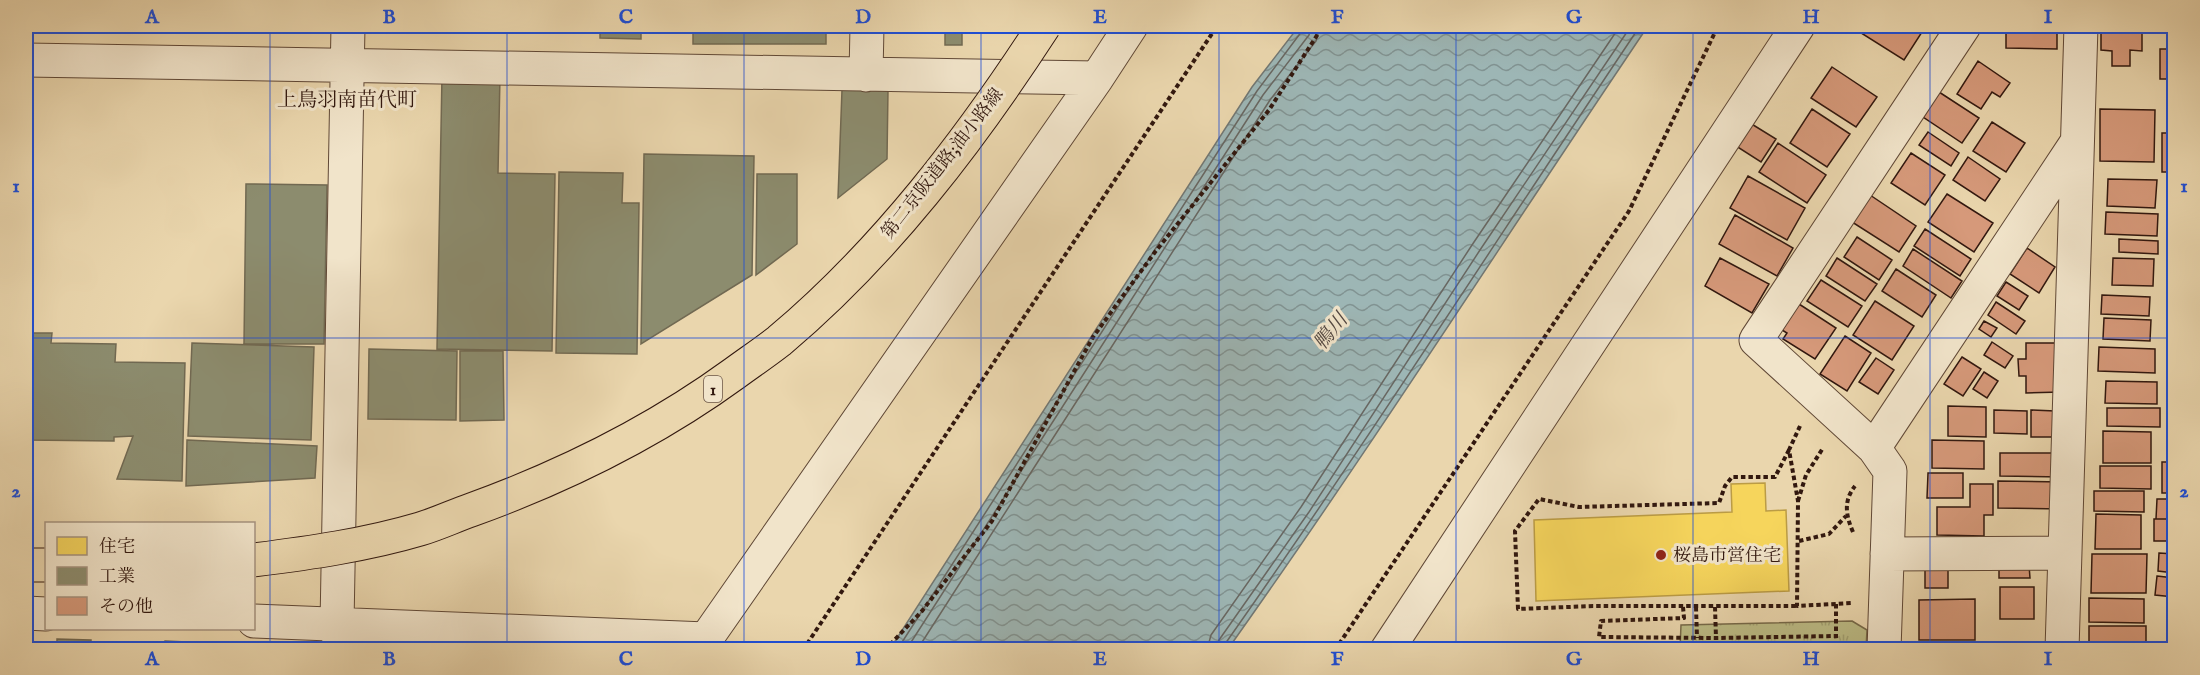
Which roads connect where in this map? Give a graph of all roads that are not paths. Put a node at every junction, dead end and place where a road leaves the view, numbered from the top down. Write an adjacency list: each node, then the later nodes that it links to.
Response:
1 (348, 26): 9 (street)
2 (867, 26): 10 (street)
3 (1044, 26): 16 (highway, 第二京阪道路;油小路線 / 1, bridge)
4 (1131, 26): 11 (street)
5 (1798, 26): 23 (street)
6 (1964, 26): 13 (street)
7 (2081, 26): 12 (street)
8 (26, 60): 9 (street)
9 (347, 66): 10 (street); 22 (street)
10 (866, 75): 11 (street)
11 (1097, 78): 22 (street)
12 (2078, 142): 13 (street); 14 (street)
13 (1874, 448): 15 (street)
14 (2065, 553): 15 (street); 25 (street)
15 (1887, 554): 24 (street)
16 (255, 560)
17 (26, 565): 18 (highway)
18 (45, 565)
19 (26, 613): 20 (street)
20 (45, 614)
21 (255, 621): 22 (street)
22 (338, 637)
23 (1389, 648)
24 (1884, 650)
25 (2062, 650)

